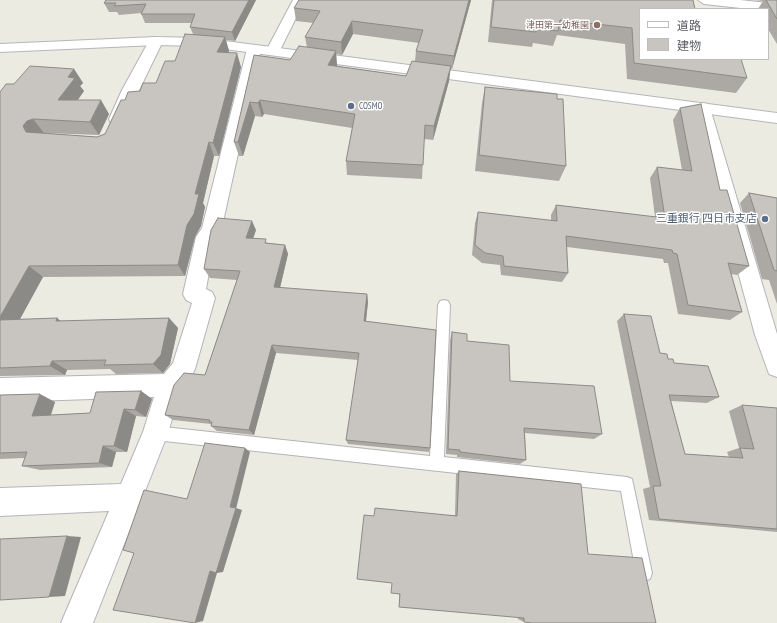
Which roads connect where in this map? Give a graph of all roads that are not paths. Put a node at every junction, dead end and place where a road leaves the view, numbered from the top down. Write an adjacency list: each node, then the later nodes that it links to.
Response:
1 (299, 0): 8 (street)
2 (704, 0): 3 (street)
3 (725, 1): 4 (street)
4 (777, 8)
5 (156, 41): 6 (street); 7 (street); 11 (street)
6 (0, 48)
7 (254, 49): 8 (street); 14 (street)
8 (273, 51): 9 (street)
9 (702, 108): 10 (street); 13 (street)
10 (777, 118)
11 (112, 130)
12 (444, 305): 17 (lane)
13 (777, 366)
14 (170, 385): 15 (street); 16 (street)
15 (0, 390)
16 (155, 434): 17 (lane); 18 (street)
17 (437, 464): 20 (lane)
18 (129, 497): 19 (street); 21 (street)
19 (0, 502)
20 (646, 584)
21 (77, 623)

